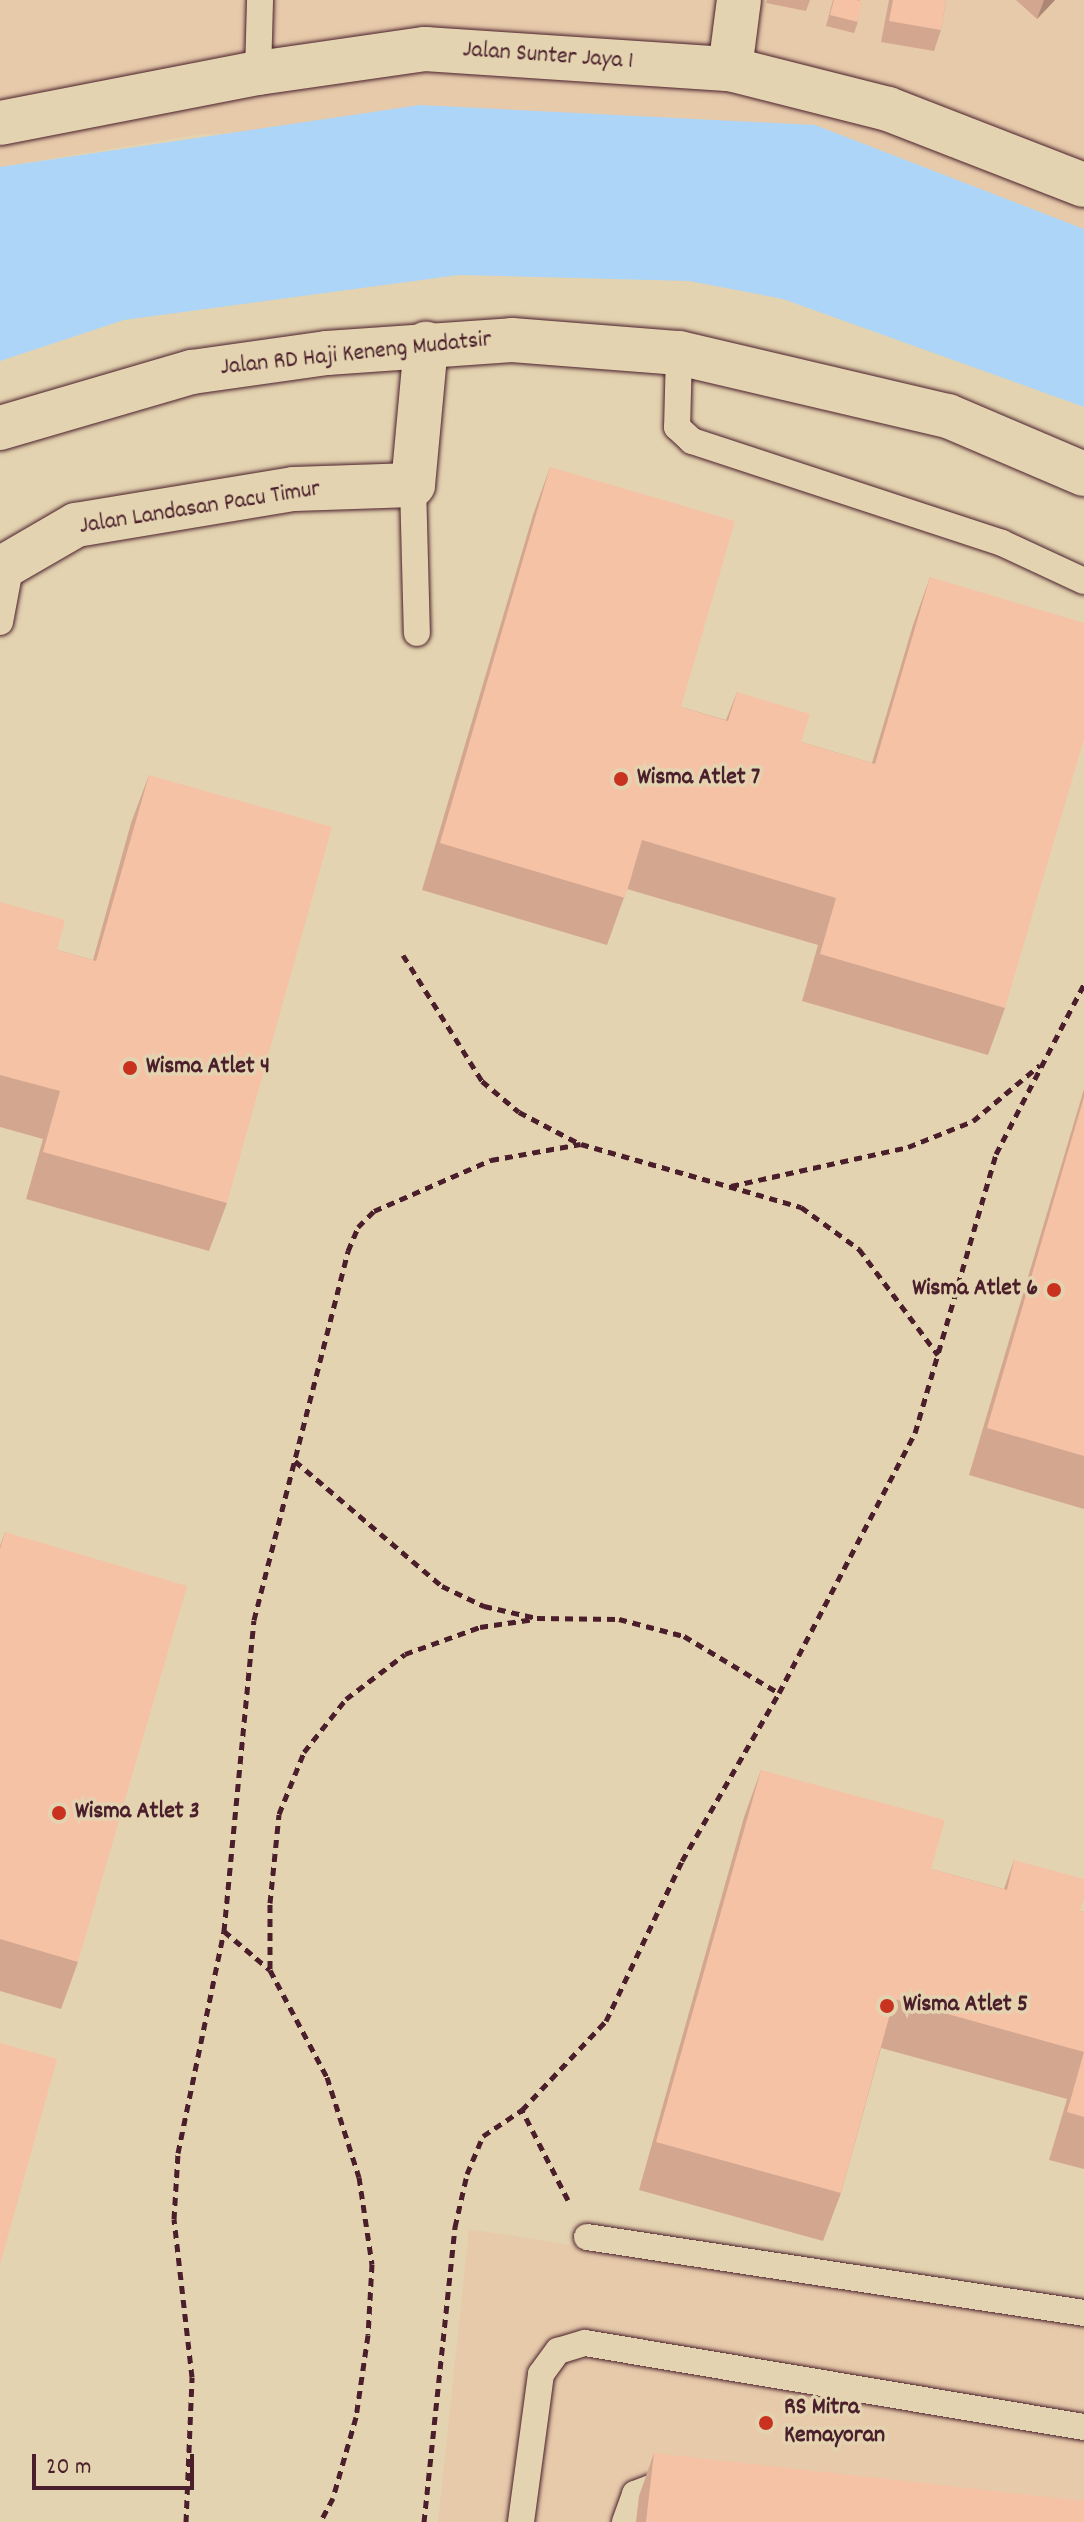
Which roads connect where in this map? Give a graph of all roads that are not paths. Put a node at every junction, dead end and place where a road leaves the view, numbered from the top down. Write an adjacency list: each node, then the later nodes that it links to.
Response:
1 (260, 0): 4 (lane)
2 (739, 0): 3 (street)
3 (730, 69): 4 (street, Jalan Sunter Jaya 1); 6 (street, Jalan Sunter Jaya 1)
4 (258, 73): 5 (street, Jalan Sunter Jaya 1)
5 (0, 123)
6 (1084, 185)
7 (426, 344): 8 (street, Jalan RD Haji Keneng Mudatsir); 9 (street, Jalan RD Haji Keneng Mudatsir); 11 (street)
8 (679, 353): 10 (street, Jalan RD Haji Keneng Mudatsir); 13 (lane)
9 (0, 428)
10 (1084, 474)
11 (413, 485): 12 (street, Jalan Landasan Pacu Timur); 15 (lane)
12 (5, 566): 14 (lane)
13 (1084, 581)
14 (0, 622)
15 (417, 633)
16 (587, 2237): 17 (lane)
17 (1084, 2313)
18 (1084, 2427): 20 (lane)
19 (697, 2493): 21 (lane)
20 (521, 2522)
21 (625, 2522)

